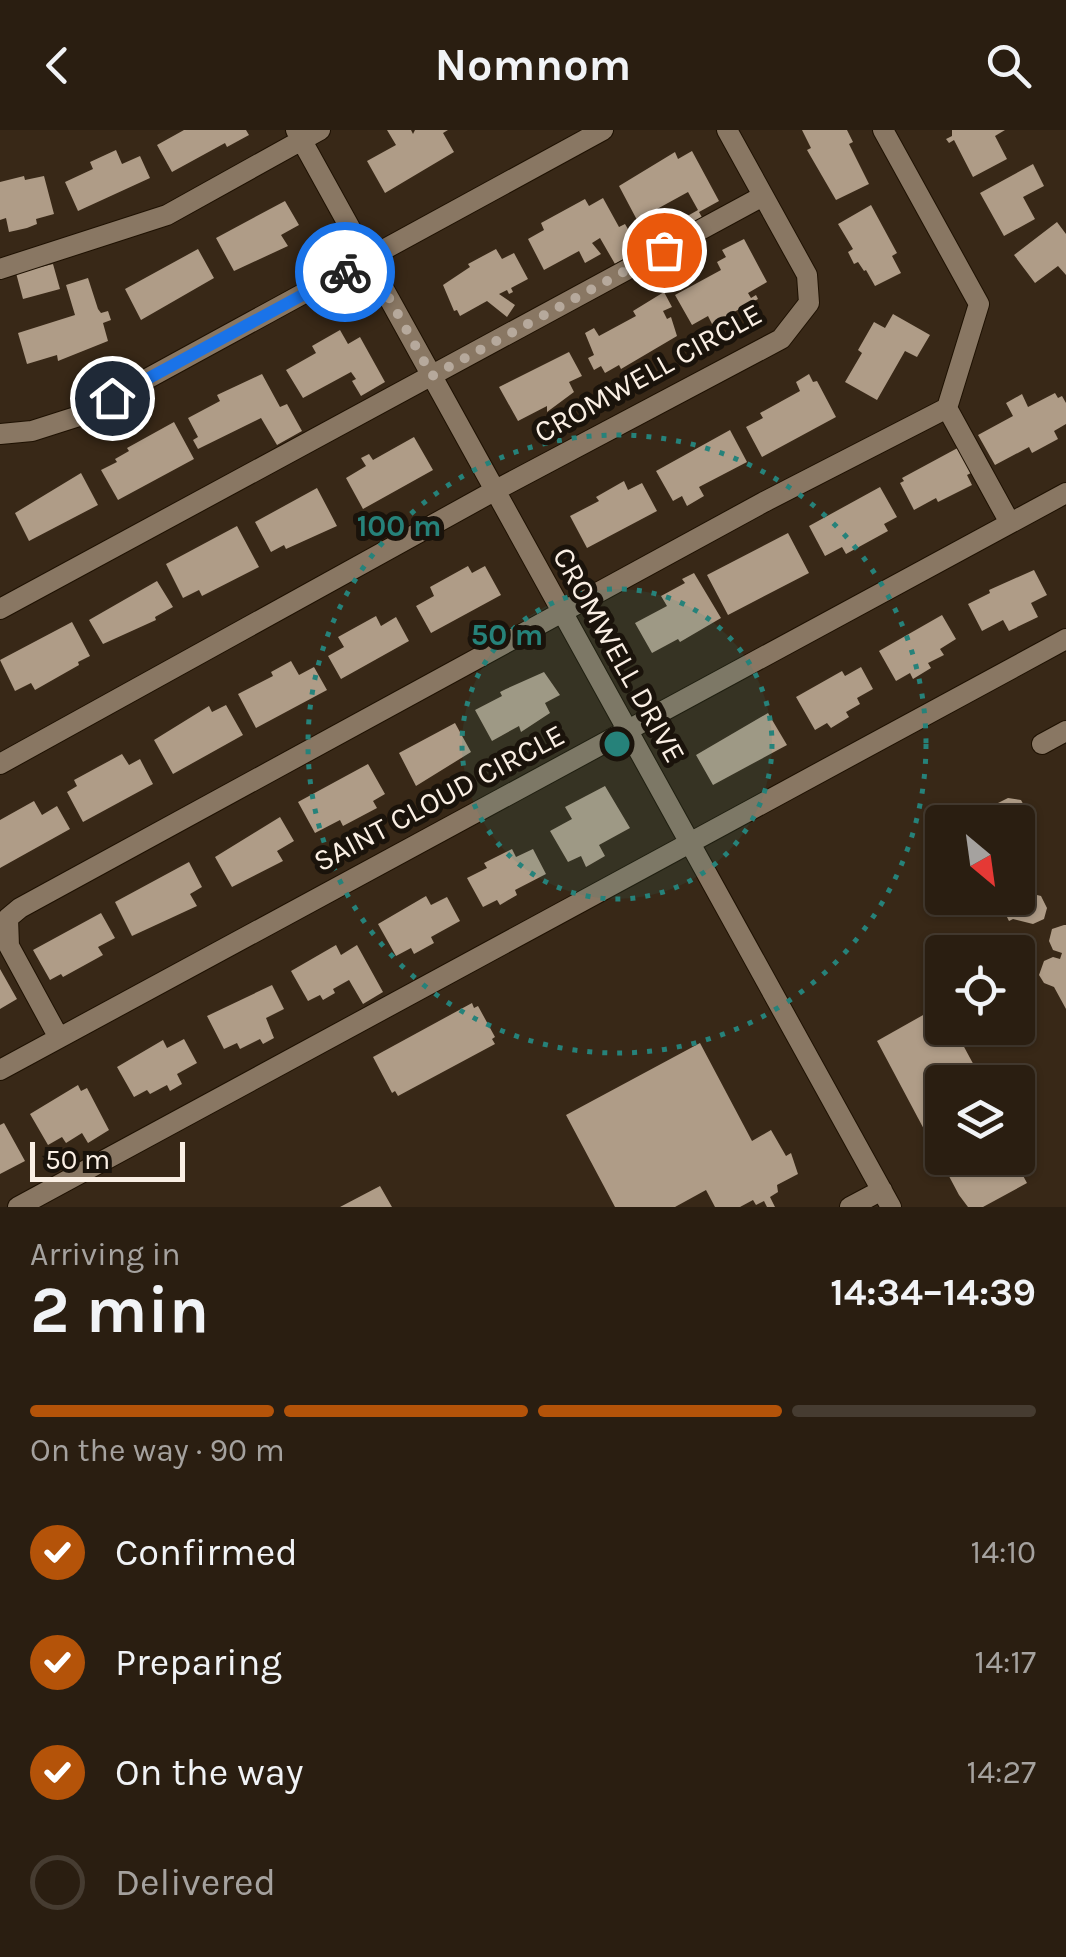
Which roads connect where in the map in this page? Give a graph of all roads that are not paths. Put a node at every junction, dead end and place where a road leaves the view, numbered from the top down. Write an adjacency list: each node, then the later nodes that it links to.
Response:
1 (603, 130): 6 (street)
2 (727, 130): 5 (street, CROMWELL CIRCLE)
3 (883, 130): 9 (street)
4 (306, 133): 6 (street, CROMWELL DRIVE); 7 (street)
5 (763, 196): 8 (street); 11 (street, CROMWELL CIRCLE)
6 (367, 258): 8 (street, CROMWELL DRIVE); 10 (street)
7 (0, 269)
8 (432, 376): 11 (street, CROMWELL DRIVE); 14 (street)
9 (947, 408): 13 (street); 15 (street)
10 (0, 434)
11 (494, 491): 15 (street, CROMWELL DRIVE); 20 (street)
12 (1066, 494): 13 (street, SAINT CLOUD CIRCLE)
13 (1010, 524): 17 (street, SAINT CLOUD CIRCLE)
14 (0, 608)
15 (562, 612): 17 (street, CROMWELL DRIVE); 22 (street)
16 (1066, 639): 21 (street)
17 (627, 730): 21 (street, CROMWELL DRIVE); 22 (street, SAINT CLOUD CIRCLE)
18 (1066, 731): 19 (street)
19 (1042, 744)
20 (0, 764)
21 (688, 843): 24 (street, CROMWELL DRIVE); 25 (street)
22 (58, 1038): 23 (street, SAINT CLOUD CIRCLE)
23 (0, 1070)
24 (887, 1198): 26 (street)
25 (18, 1207)
26 (850, 1207)

